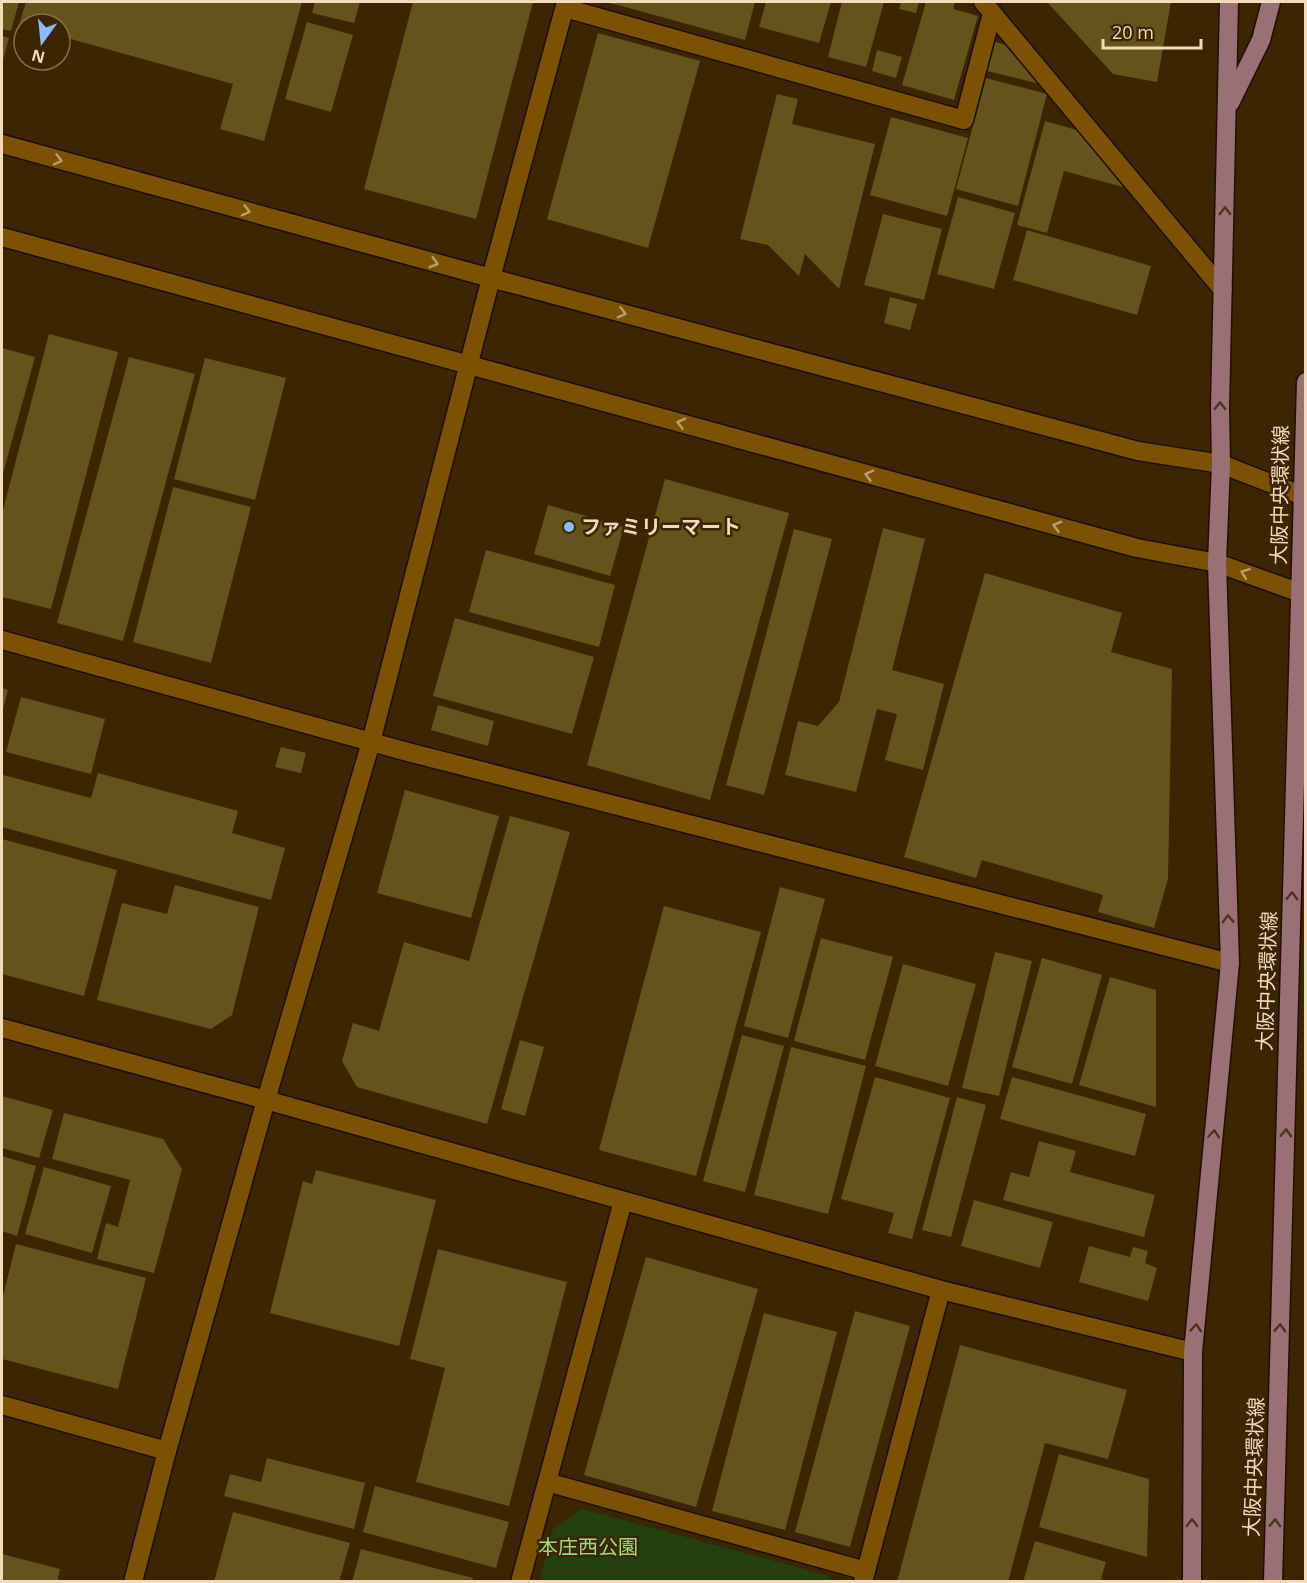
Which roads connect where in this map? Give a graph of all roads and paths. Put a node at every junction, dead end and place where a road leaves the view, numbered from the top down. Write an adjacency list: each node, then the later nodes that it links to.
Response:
1 (1229, 2): 5 (main road)
2 (1271, 2): 5 (main road)
3 (565, 5): 4 (street); 8 (street)
4 (988, 7): 9 (street)
5 (1227, 107): 9 (main road, one-way to 5)
6 (2, 144): 8 (street, one-way to 8)
7 (2, 237): 10 (street)
8 (491, 278): 10 (street); 12 (street, one-way to 12)
9 (1223, 290): 12 (main road, one-way to 9)
10 (468, 365): 14 (street, one-way to 10); 17 (street)
11 (1305, 382): 13 (main road, 大阪中央環状線)
12 (1221, 464): 13 (street); 14 (main road)
13 (1304, 497): 15 (main road, 大阪中央環状線)
14 (1217, 563): 15 (street, one-way to 14); 18 (main road, one-way to 14)
15 (1303, 594): 31 (main road, 大阪中央環状線, one-way to 15)
16 (2, 640): 17 (street)
17 (371, 742): 18 (street); 20 (street)
18 (1230, 963): 23 (main road, one-way to 18)
19 (2, 1028): 20 (street)
20 (266, 1100): 21 (street); 25 (street)
21 (623, 1201): 22 (street); 26 (street)
22 (941, 1290): 23 (street); 27 (street)
23 (1193, 1352): 30 (main road, one-way to 23)
24 (2, 1406): 25 (street)
25 (167, 1451): 28 (street)
26 (547, 1482): 27 (street); 29 (street)
27 (865, 1576)
28 (133, 1581)
29 (520, 1581)
30 (1192, 1581)
31 (1273, 1581)

